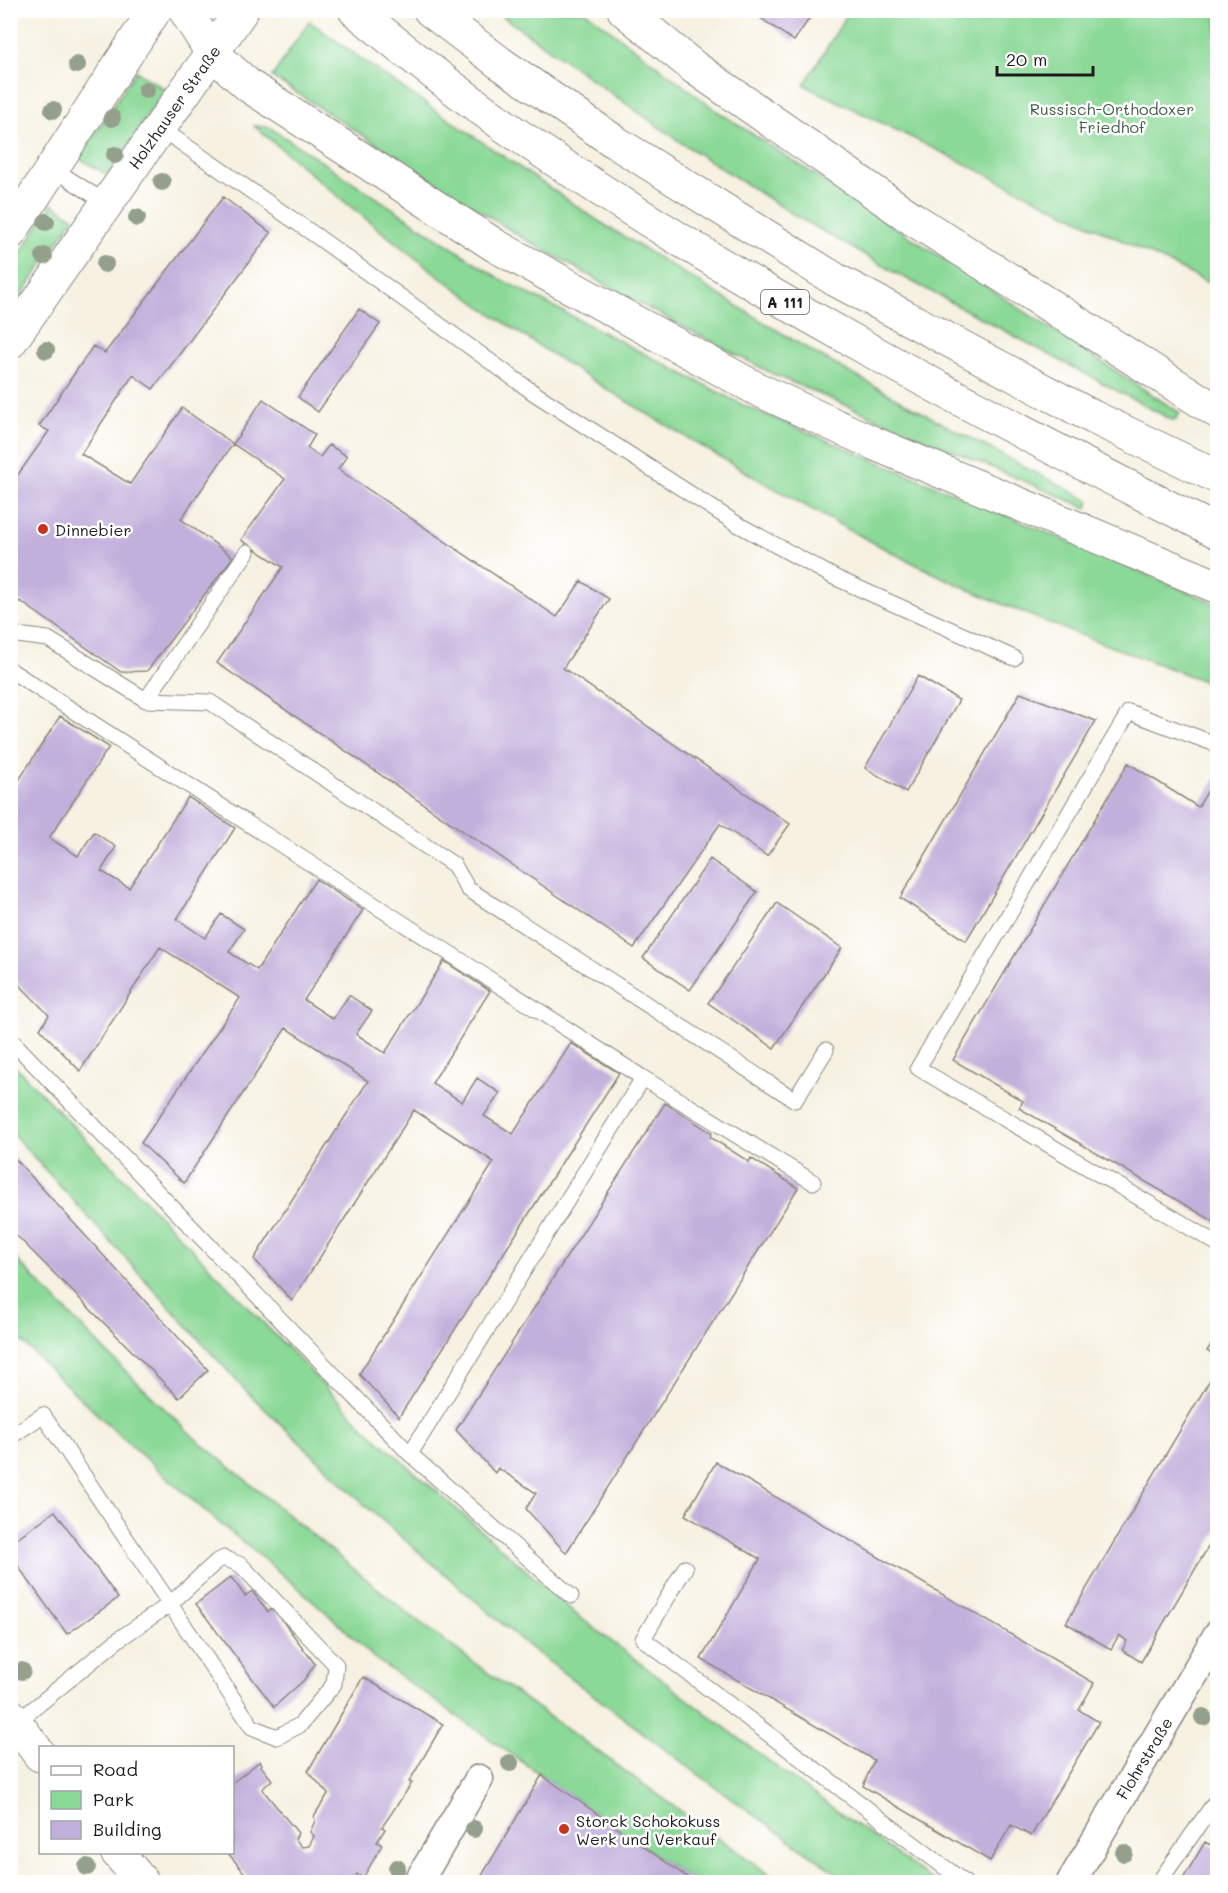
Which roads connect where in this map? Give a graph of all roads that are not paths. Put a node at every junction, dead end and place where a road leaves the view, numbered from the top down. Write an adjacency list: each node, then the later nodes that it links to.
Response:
1 (155, 10): 9 (main road)
2 (185, 10): 7 (main road)
3 (242, 10): 7 (main road, Holzhauser Straße)
4 (430, 10): 14 (main road, A 111)
5 (624, 10): 13 (main road)
6 (367, 20): 15 (main road, A 111)
7 (212, 53): 8 (main road, Holzhauser Straße); 17 (main road)
8 (160, 128): 10 (main road, Holzhauser Straße); 19 (lane)
9 (52, 168): 10 (lane); 11 (main road)
10 (106, 203): 12 (main road, Holzhauser Straße)
11 (10, 233)
12 (10, 342)
13 (1218, 412)
14 (1218, 477)
15 (1218, 532)
16 (247, 552): 21 (lane)
17 (1218, 587)
18 (10, 634): 21 (lane)
19 (1014, 658)
20 (10, 670): 25 (lane)
21 (146, 700): 24 (lane)
22 (1218, 745): 27 (lane)
23 (10, 1039): 29 (lane)
24 (826, 1050)
25 (644, 1078): 26 (lane); 29 (lane)
26 (813, 1182)
27 (1218, 1244)
28 (10, 1437): 32 (lane)
29 (410, 1454): 31 (lane)
30 (685, 1568): 41 (lane)
31 (571, 1596)
32 (170, 1604): 32 (lane); 34 (lane)
33 (1218, 1634): 42 (street, Flohrstraße)
34 (13, 1719): 35 (main road)
35 (39, 1754)
36 (479, 1779): 40 (street)
37 (1218, 1798): 43 (lane)
38 (119, 1854): 39 (main road)
39 (142, 1882)
40 (418, 1882)
41 (964, 1882)
42 (1071, 1882)
43 (1159, 1882)

